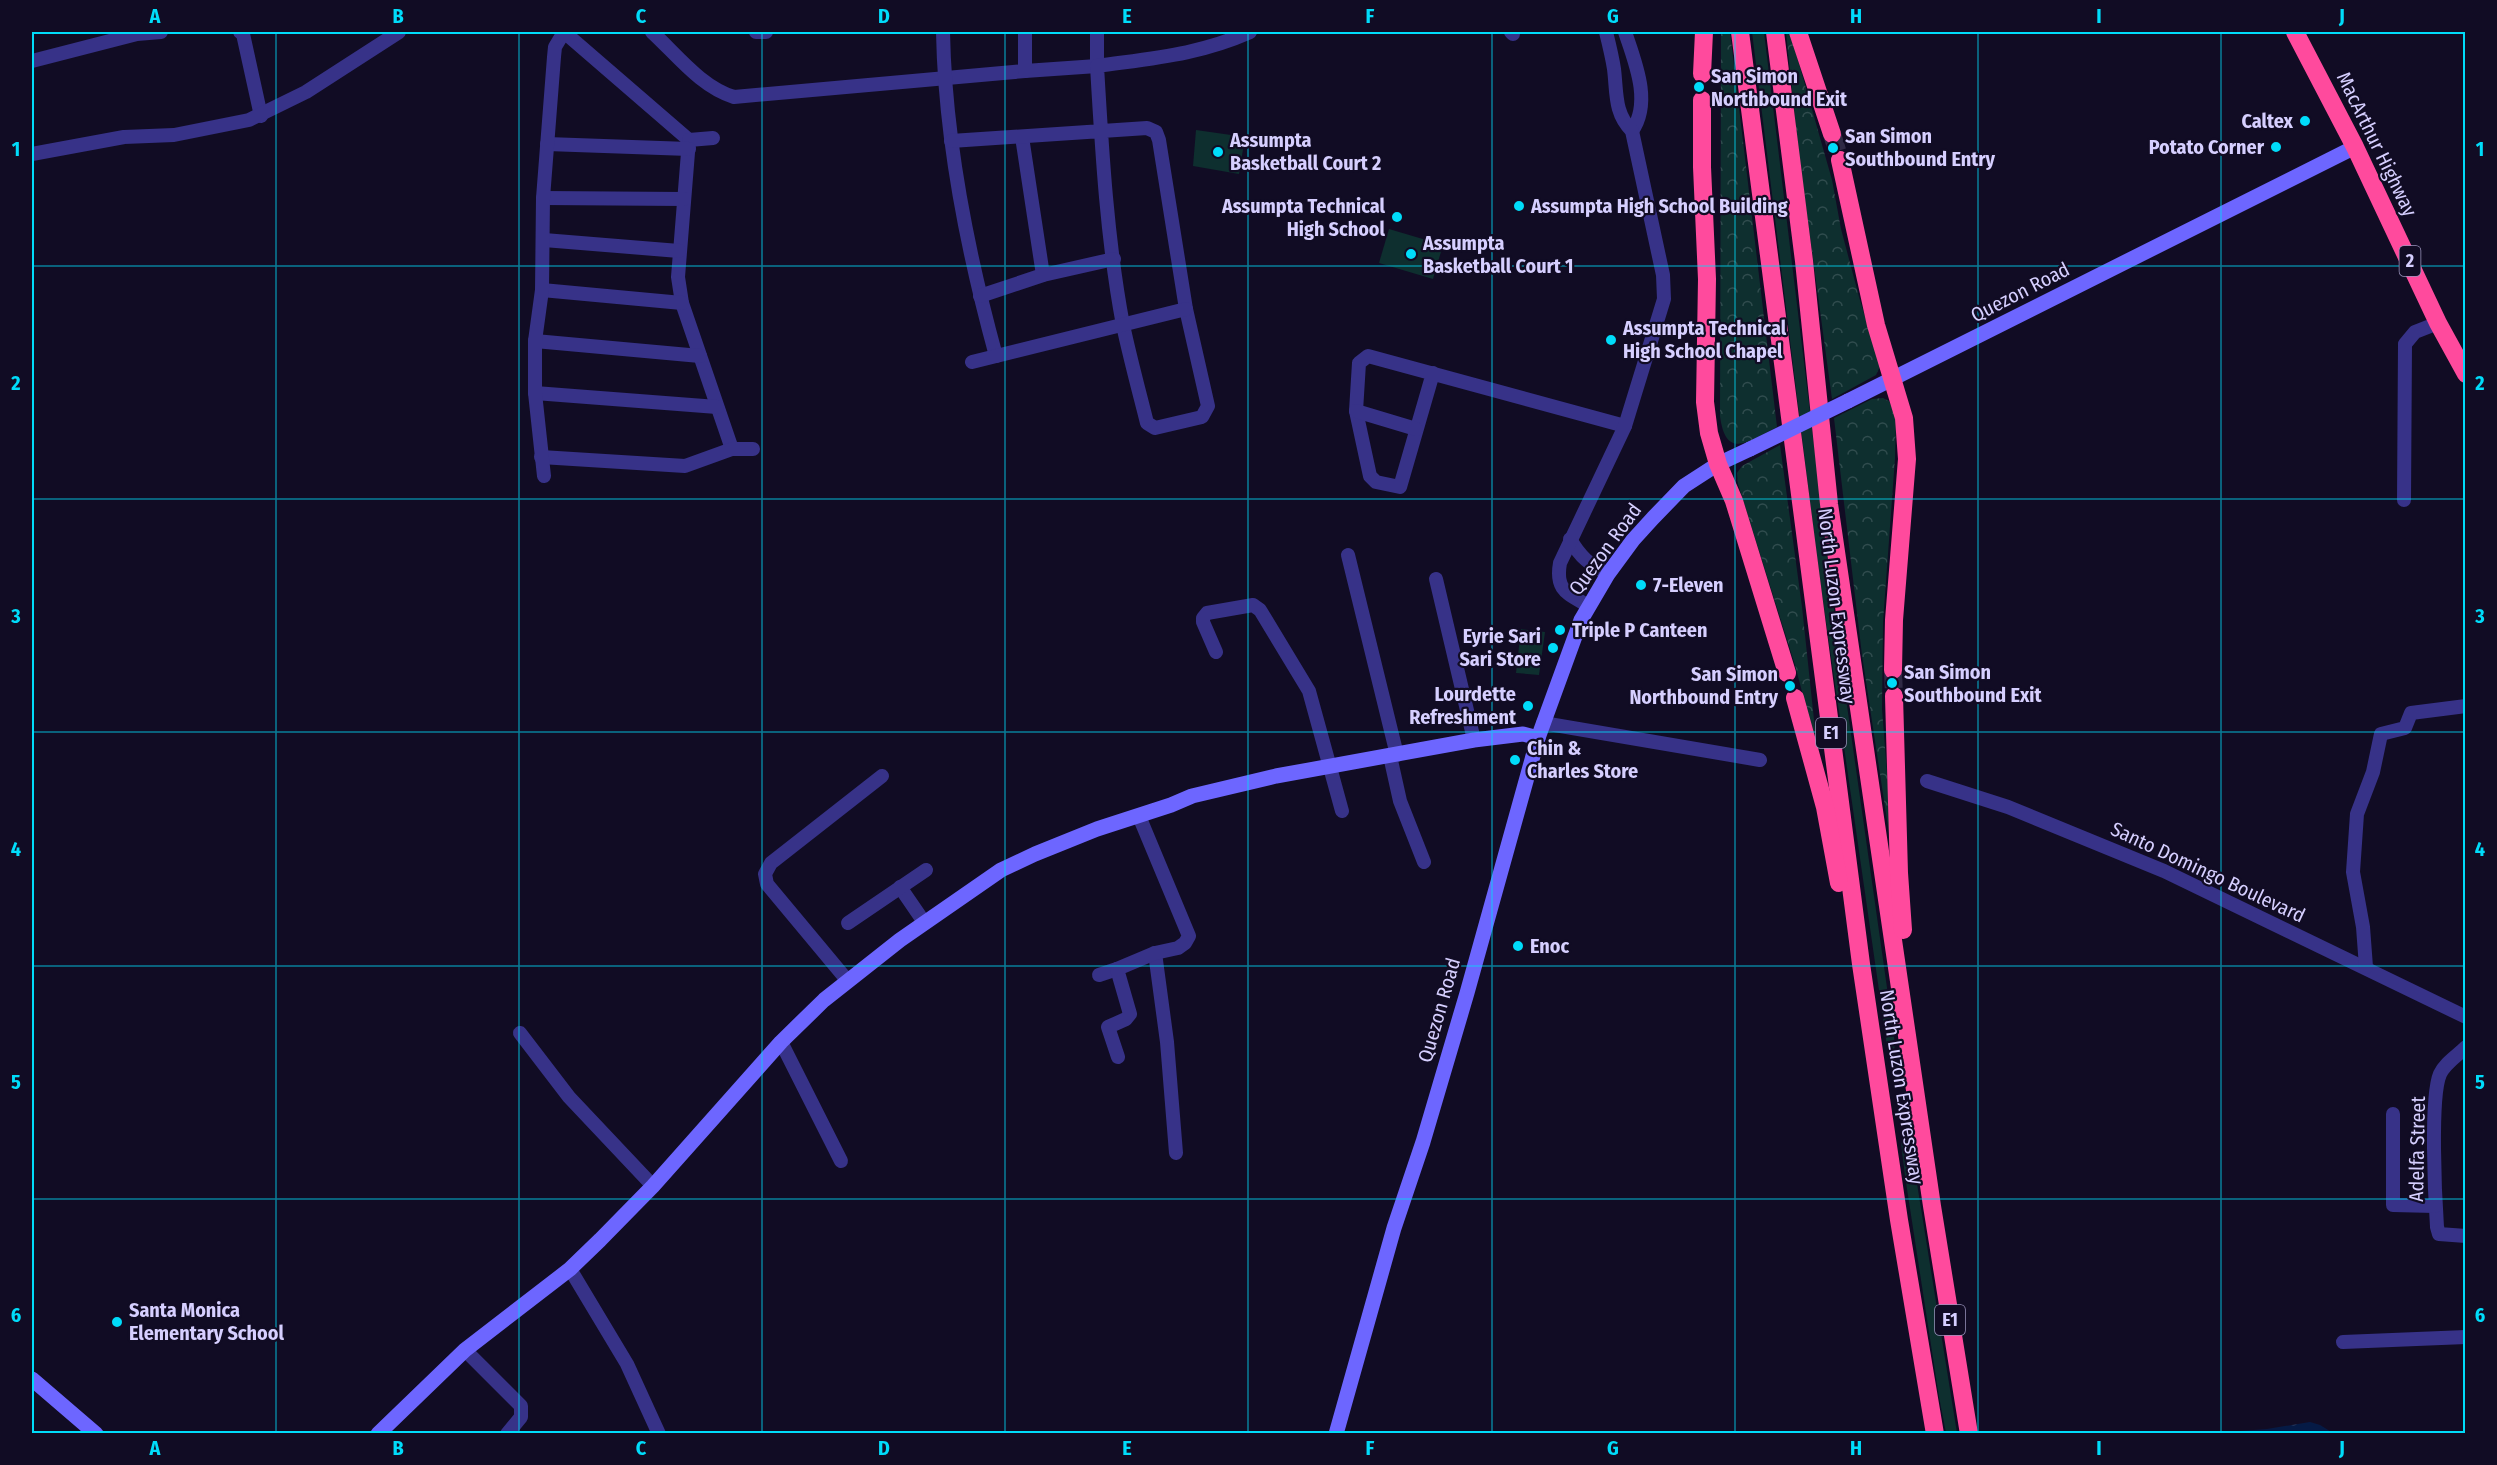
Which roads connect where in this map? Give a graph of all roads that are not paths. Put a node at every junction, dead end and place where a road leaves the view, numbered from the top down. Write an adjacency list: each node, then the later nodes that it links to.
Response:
1 (161, 32): 20 (street)
2 (240, 32): 28 (street)
3 (399, 32): 28 (street)
4 (564, 32): 35 (street); 36 (street)
5 (652, 32): 24 (street)
6 (756, 32): 7 (street)
7 (766, 32)
8 (943, 32): 24 (street)
9 (1025, 32): 22 (street)
10 (1097, 32): 21 (street)
11 (1250, 32): 21 (street)
12 (1606, 32): 19 (street)
13 (1704, 32): 23 (highway)
14 (1740, 32): 97 (highway, North Luzon Expressway / E1)
15 (1775, 32): 111 (highway, North Luzon Expressway / E1)
16 (1798, 32): 31 (highway)
17 (2295, 32): 37 (highway, MacArthur Highway / 2)
18 (1626, 36): 19 (street); 25 (street)
19 (1610, 48): 26 (street)
20 (32, 61)
21 (1097, 66): 22 (street); 30 (street)
22 (1025, 71): 24 (street)
23 (1702, 74)
24 (944, 77): 34 (street)
25 (1642, 96): 26 (street); 29 (street)
26 (1616, 97): 29 (street)
27 (1702, 100): 67 (highway)
28 (261, 116): 38 (street)
29 (1632, 131): 62 (street)
30 (1101, 132): 32 (street); 44 (street); 49 (street)
31 (1832, 134)
32 (1022, 137): 34 (street); 45 (street)
33 (713, 138): 36 (street)
34 (951, 141): 47 (street)
35 (547, 144): 36 (street); 40 (street)
36 (689, 144): 41 (street)
37 (2355, 147): 50 (highway, MacArthur Highway / 2); 58 (main road, Quezon Road)
38 (32, 153)
39 (1840, 160): 58 (highway)
40 (543, 198): 41 (street); 42 (street)
41 (684, 199): 43 (street)
42 (544, 240): 43 (street); 46 (street)
43 (680, 251): 48 (street)
44 (1114, 259): 45 (street); 51 (street)
45 (1043, 275): 47 (street)
46 (542, 290): 48 (street); 52 (street)
47 (980, 296): 54 (street)
48 (682, 303): 53 (street)
49 (1186, 309): 51 (street); 51 (street)
50 (2438, 322): 57 (highway, MacArthur Highway / 2); 69 (street)
51 (1123, 325): 54 (street)
52 (535, 341): 53 (street); 59 (street)
53 (700, 356): 60 (street)
54 (996, 356): 55 (street)
55 (972, 362)
56 (1433, 373): 61 (street); 62 (street); 63 (street)
57 (2466, 374)
58 (1893, 380): 67 (main road, Quezon Road, bridge); 76 (highway)
59 (535, 393): 60 (street); 66 (street)
60 (717, 407): 64 (street)
61 (1356, 411): 63 (street); 63 (street)
62 (1625, 426): 70 (street)
63 (1416, 429)
64 (732, 449): 65 (street); 66 (street)
65 (753, 449)
66 (541, 457): 68 (street)
67 (1718, 464): 72 (main road, Quezon Road); 77 (highway)
68 (544, 476)
69 (2404, 500)
70 (1570, 539): 72 (street); 74 (street)
71 (1348, 555): 84 (street)
72 (1608, 574): 74 (main road, Quezon Road)
73 (1436, 579): 83 (street)
74 (1588, 606): 81 (main road, Quezon Road)
75 (1216, 652): 86 (street)
76 (1893, 670)
77 (1787, 673)
78 (1894, 696): 111 (highway)
79 (1795, 698): 97 (highway)
80 (2466, 706): 98 (street)
81 (1543, 723): 82 (main road, Quezon Road); 85 (street)
82 (1538, 738): 83 (main road); 123 (main road, Quezon Road)
83 (1474, 740): 84 (main road)
84 (1394, 756): 86 (main road); 91 (street)
85 (1760, 760)
86 (1330, 767): 89 (street); 90 (main road)
87 (882, 776): 101 (street)
88 (1927, 781): 98 (street, Santo Domingo Boulevard)
89 (1342, 811)
90 (1139, 816): 94 (main road); 96 (street)
91 (1424, 862)
92 (926, 870): 93 (street)
93 (900, 887): 94 (street); 95 (street)
94 (924, 922): 101 (main road)
95 (848, 923)
96 (1155, 953): 99 (street); 108 (street)
97 (1861, 964): 124 (highway, North Luzon Expressway / E1)
98 (2366, 967): 102 (street, Santo Domingo Boulevard)
99 (1117, 969): 100 (street); 106 (street)
100 (1099, 975)
101 (847, 980): 104 (main road)
102 (2466, 1017)
103 (519, 1033): 110 (street)
104 (781, 1042): 109 (street); 110 (main road)
105 (2466, 1047): 112 (street, Adelfa Street)
106 (1118, 1058)
107 (2393, 1114): 112 (street)
108 (1176, 1153)
109 (841, 1161)
110 (653, 1186): 114 (main road)
111 (1932, 1206): 125 (highway, North Luzon Expressway / E1)
112 (2435, 1206): 113 (street, Adelfa Street)
113 (2466, 1236)
114 (570, 1269): 117 (main road); 122 (street)
115 (2466, 1337): 116 (street)
116 (2343, 1342)
117 (465, 1350): 120 (main road); 121 (street)
118 (32, 1379): 119 (main road)
119 (96, 1434)
120 (378, 1434)
121 (507, 1434)
122 (659, 1434)
123 (1336, 1434)
124 (1935, 1434)
125 (1969, 1434)

